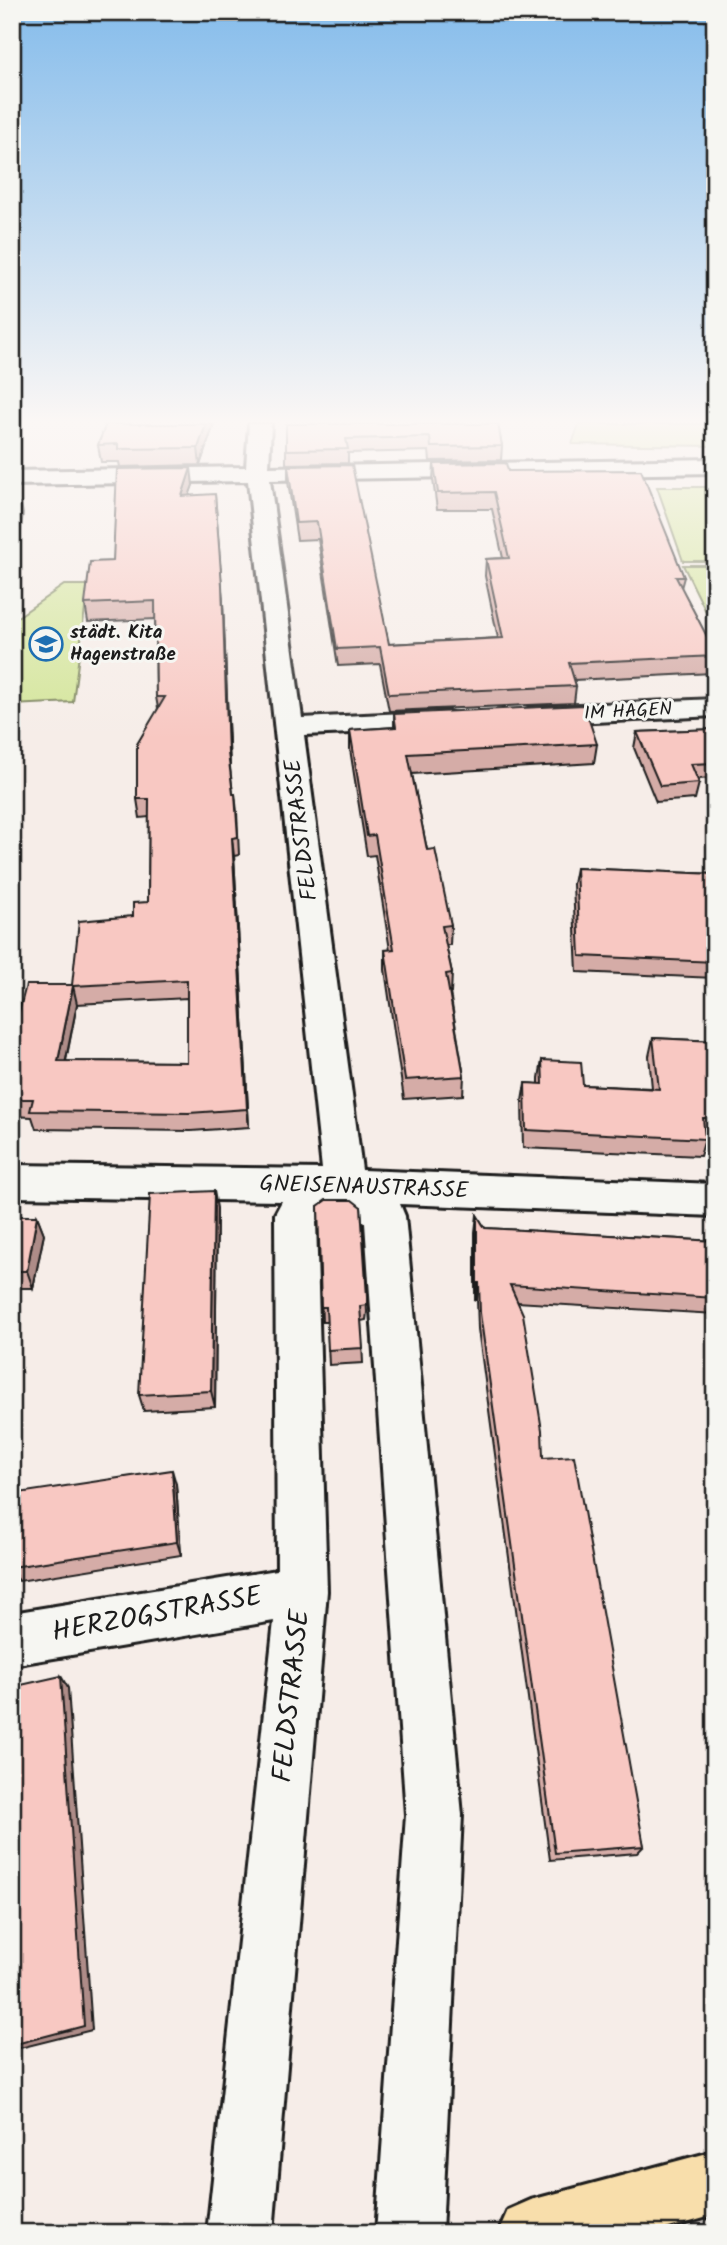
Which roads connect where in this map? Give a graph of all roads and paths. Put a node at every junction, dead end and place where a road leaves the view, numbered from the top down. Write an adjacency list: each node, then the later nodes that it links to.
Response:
1 (265, 529): 5 (street, FELDSTRASSE)
2 (715, 707): 3 (street, IM HAGEN)
3 (513, 717)
4 (471, 719): 5 (street)
5 (290, 727): 7 (street, FELDSTRASSE)
6 (12, 1181): 7 (street, GNEISENAUSTRASSE)
7 (344, 1186): 8 (street, GNEISENAUSTRASSE); 9 (street, FELDSTRASSE); 13 (street)
8 (715, 1200)
9 (302, 1591): 10 (street, HERZOGSTRASSE); 12 (street, FELDSTRASSE)
10 (12, 1639)
11 (715, 2183): 14 (main road)
12 (240, 2233)
13 (409, 2233)
14 (530, 2233)

